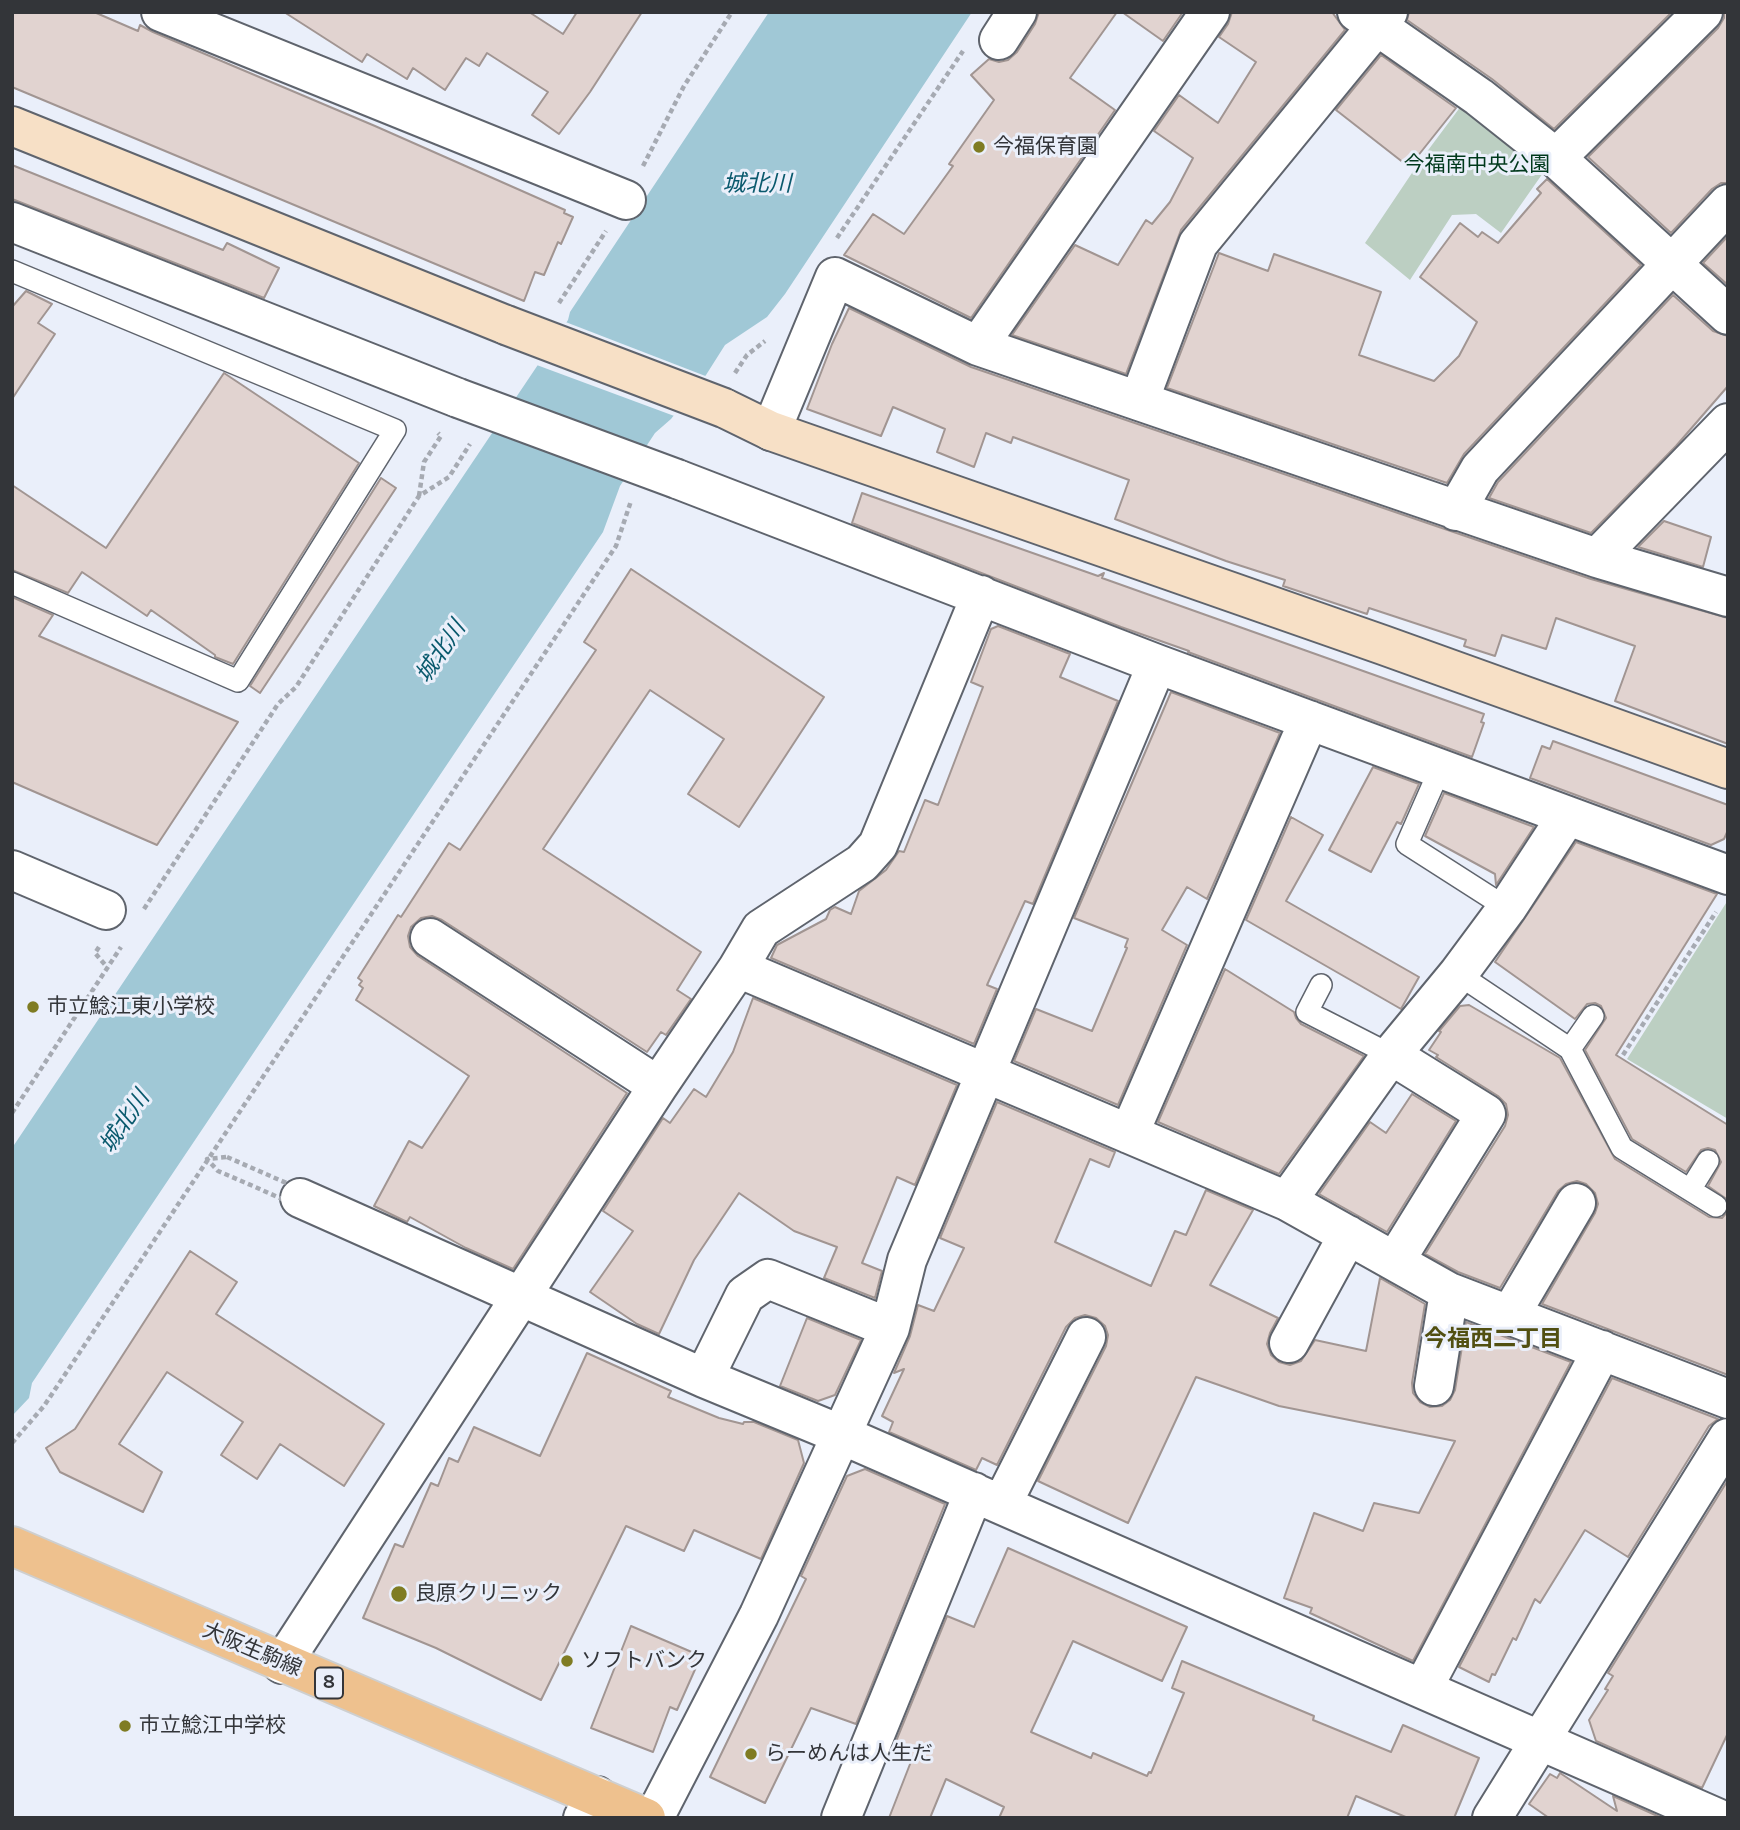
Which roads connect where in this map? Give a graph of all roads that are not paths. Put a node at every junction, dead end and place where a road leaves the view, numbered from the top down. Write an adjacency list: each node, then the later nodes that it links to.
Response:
1 (161, 12): 7 (street)
2 (1210, 12): 13 (street)
3 (1703, 12): 6 (street)
4 (1374, 17): 6 (street); 14 (street)
5 (12, 126): 16 (street, bridge)
6 (1556, 158): 10 (street)
7 (626, 200)
8 (1728, 204): 10 (street)
9 (12, 222): 20 (street, bridge)
10 (1673, 263): 12 (street); 17 (street)
11 (12, 271): 19 (lane)
12 (1728, 315)
13 (978, 346): 14 (street); 16 (street)
14 (1139, 401): 17 (street)
15 (1728, 423): 18 (street)
16 (771, 431): 25 (street)
17 (1457, 511): 18 (street)
18 (1597, 558): 21 (street)
19 (12, 583)
20 (981, 595): 22 (street); 32 (street)
21 (1728, 597)
22 (1157, 664): 23 (street); 38 (street)
23 (1309, 720): 24 (street); 40 (street)
24 (1440, 769): 26 (street); 29 (lane)
25 (1728, 769)
26 (1567, 816): 28 (street); 29 (street)
27 (12, 870): 30 (street)
28 (1726, 882)
29 (1507, 908): 33 (street)
30 (124, 911)
31 (430, 938): 39 (street)
32 (738, 968): 38 (street); 39 (street)
33 (1458, 974): 36 (lane); 37 (street)
34 (1321, 985): 37 (lane)
35 (1593, 1016): 36 (lane)
36 (1570, 1049): 42 (lane)
37 (1391, 1055): 44 (street); 48 (street)
38 (986, 1073): 40 (street); 52 (street)
39 (658, 1086): 50 (street)
40 (1129, 1134): 44 (street)
41 (1708, 1161): 42 (lane)
42 (1690, 1190): 46 (lane)
43 (300, 1198): 50 (street)
44 (1287, 1201): 47 (street)
45 (1576, 1203): 51 (street)
46 (1716, 1206)
47 (1348, 1235): 48 (street); 54 (street)
48 (1395, 1261): 49 (street)
49 (1449, 1292): 51 (street); 57 (street)
50 (522, 1296): 56 (street); 63 (street)
51 (1510, 1315): 55 (street)
52 (890, 1328): 56 (street); 59 (street)
53 (1086, 1337): 61 (street)
54 (1289, 1343)
55 (1602, 1350): 58 (street); 64 (street)
56 (704, 1378): 59 (street)
57 (1434, 1386)
58 (1728, 1399)
59 (842, 1434): 61 (street); 68 (street)
60 (1728, 1438): 65 (street)
61 (988, 1498): 64 (street); 69 (street)
62 (12, 1546): 63 (main road, 大阪生駒線 / 8)
63 (282, 1664): 66 (main road, 大阪生駒線 / 8)
64 (1423, 1688): 65 (street)
65 (1540, 1740): 70 (street); 71 (street)
66 (590, 1807): 67 (main road, 大阪生駒線 / 8)
67 (646, 1818)
68 (654, 1818)
69 (841, 1818)
70 (1492, 1818)
71 (1717, 1818)

